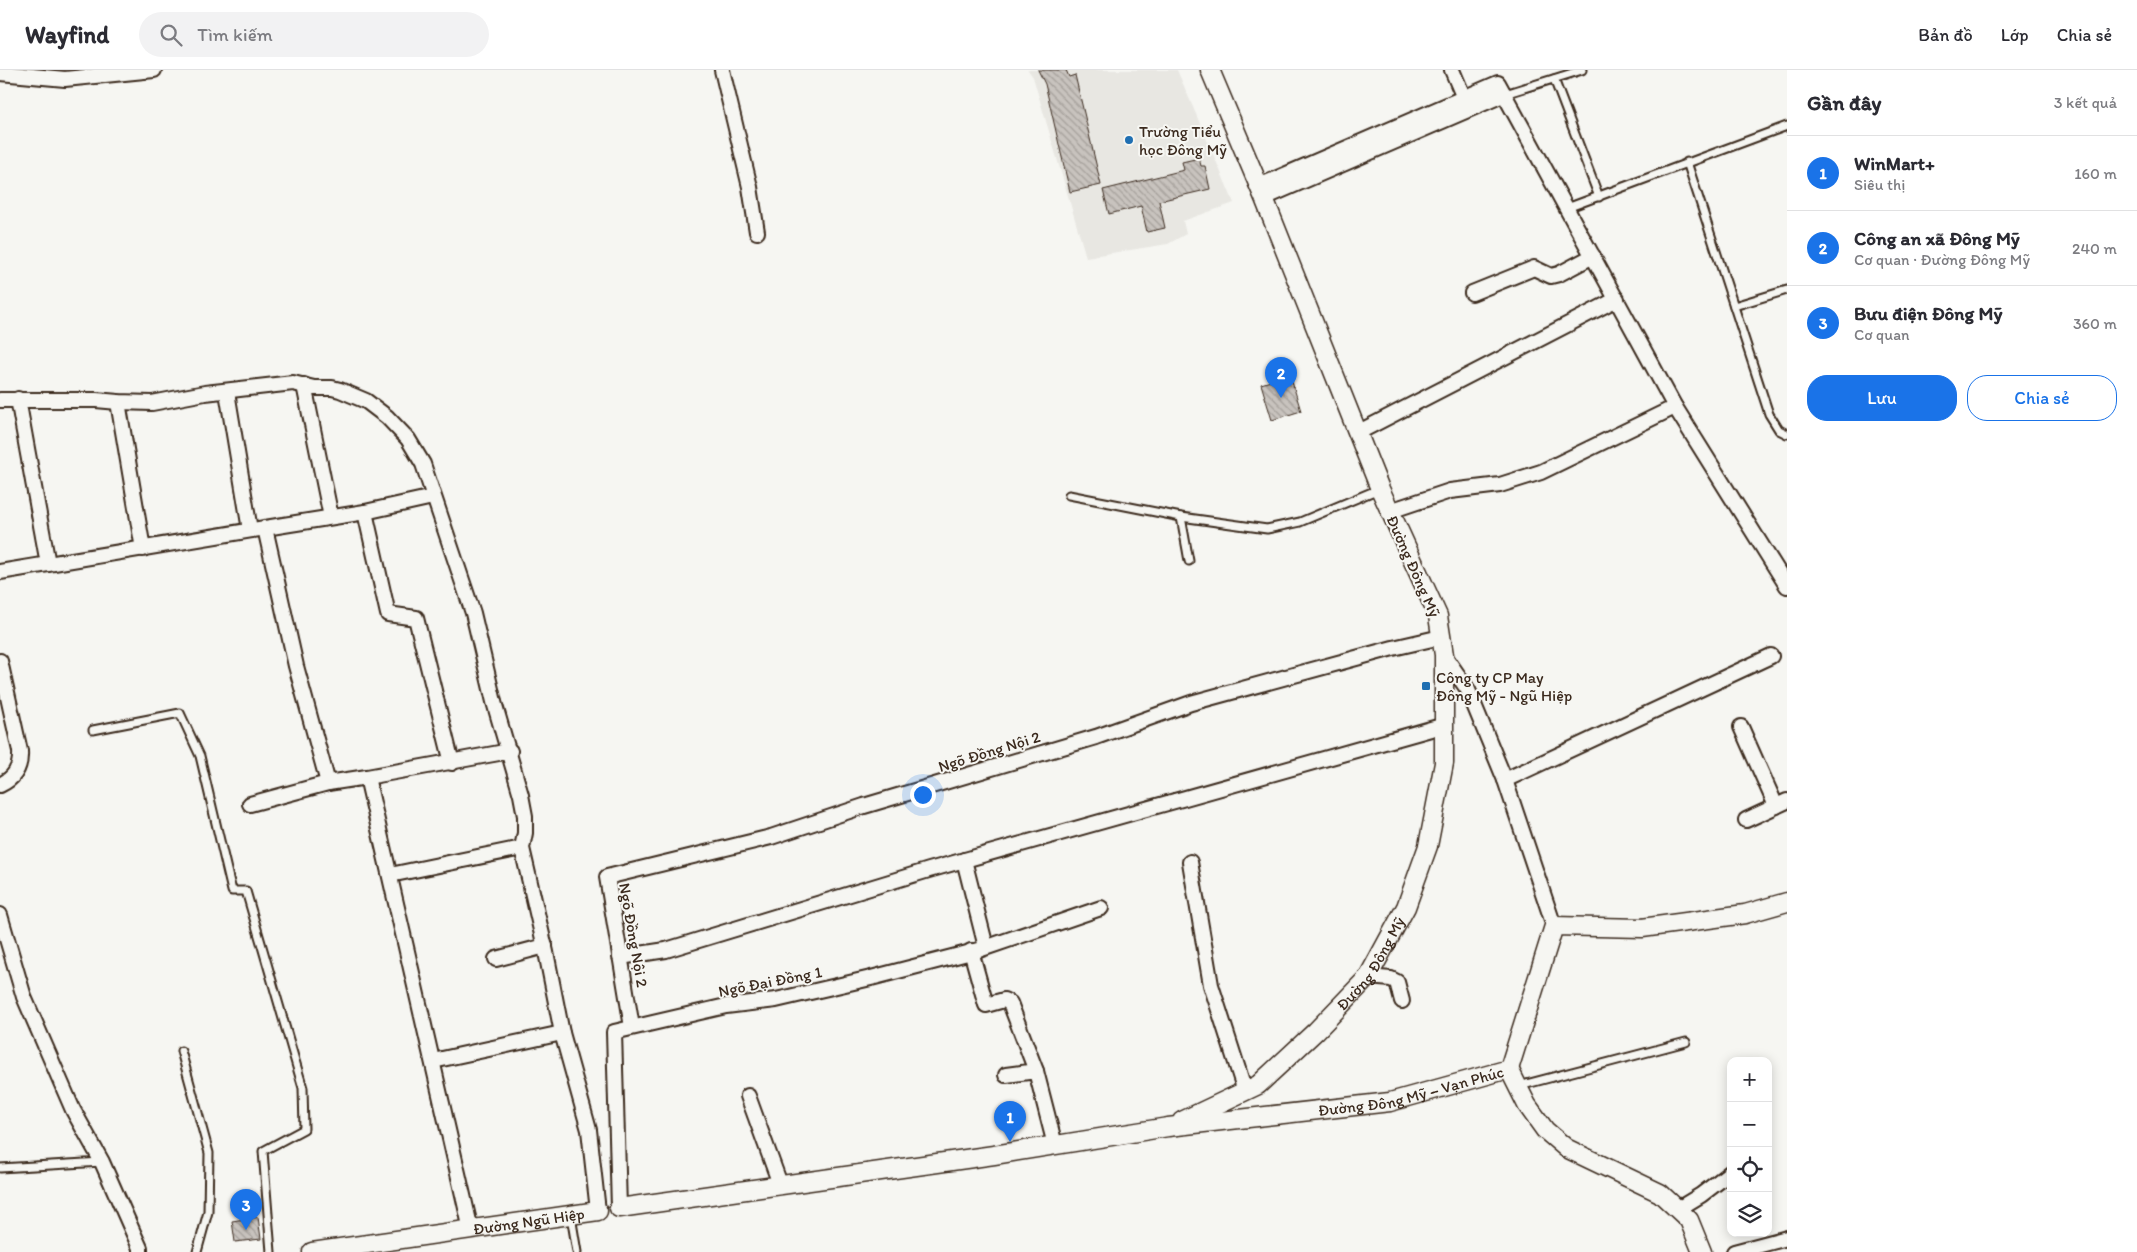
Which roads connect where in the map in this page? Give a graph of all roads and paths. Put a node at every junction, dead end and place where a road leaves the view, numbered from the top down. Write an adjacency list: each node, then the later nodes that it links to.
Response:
1 (154, 70): 6 (street)
2 (722, 70): 15 (street)
3 (1210, 70): 12 (street, Đường Đông Mỹ)
4 (1452, 70): 9 (street)
5 (1582, 70): 7 (lane)
6 (0, 73)
7 (1554, 80): 8 (lane); 13 (lane)
8 (1505, 94): 9 (street); 12 (street); 14 (street)
9 (1464, 98): 12 (street)
10 (1787, 126): 11 (lane)
11 (1687, 162): 13 (lane); 20 (lane)
12 (1262, 192): 27 (street, Đường Đông Mỹ)
13 (1599, 196): 14 (lane)
14 (1567, 208): 16 (street)
15 (757, 232)
16 (1593, 256): 18 (street); 19 (street)
17 (1787, 290): 20 (lane)
18 (1472, 293)
19 (1617, 299): 26 (street); 27 (street)
20 (1734, 306): 28 (lane)
21 (304, 385): 22 (street); 31 (street); 35 (street)
22 (227, 392): 25 (street); 37 (street)
23 (18, 399): 24 (street); 25 (street); 40 (street)
24 (0, 400)
25 (118, 402): 38 (street)
26 (1676, 407): 32 (street); 42 (street)
27 (1357, 433): 29 (street, Đường Đông Mỹ)
28 (1787, 434)
29 (1380, 488): 32 (street, Đường Đông Mỹ); 34 (lane)
30 (1069, 495): 34 (lane)
31 (433, 497): 33 (street); 50 (street)
32 (1390, 510): 43 (street, Đường Đông Mỹ)
33 (365, 512): 35 (street); 51 (street)
34 (1180, 516): 39 (lane)
35 (331, 517): 36 (street)
36 (264, 528): 37 (street); 54 (street)
37 (250, 530): 38 (street)
38 (143, 549): 40 (street)
39 (1190, 561)
40 (48, 564): 41 (street)
41 (0, 572)
42 (1786, 584)
43 (1441, 637): 44 (street, Đường Đông Mỹ); 70 (street, Ngõ Đồng Nội 2)
44 (1444, 655): 47 (street, Đường Đông Mỹ); 53 (street)
45 (1771, 656): 53 (street)
46 (0, 661): 55 (street)
47 (1445, 725): 60 (street); 72 (street, Đường Đông Mỹ)
48 (1740, 727): 56 (street)
49 (93, 730): 99 (lane)
50 (510, 751): 51 (street); 59 (street)
51 (452, 763): 52 (street)
52 (367, 777): 54 (street); 62 (street)
53 (1505, 780): 66 (street)
54 (328, 783): 57 (street)
55 (0, 785)
56 (1781, 803): 58 (street)
57 (250, 804)
58 (1746, 820)
59 (522, 848): 62 (street); 67 (street)
60 (964, 860): 68 (street); 70 (street)
61 (1190, 862): 83 (street)
62 (390, 875): 78 (street)
63 (1787, 902): 66 (street)
64 (1101, 908): 68 (street, Ngõ Đại Đồng 1)
65 (0, 915): 87 (street)
66 (1554, 926): 79 (street, Đường Đông Mỹ – Vạn Phúc)
67 (545, 946): 71 (street); 75 (street)
68 (986, 947): 69 (street, Ngõ Đại Đồng 1)
69 (971, 952): 74 (street, Ngõ Đại Đồng 1); 80 (street)
70 (620, 957): 74 (street, Ngõ Đồng Nội 2)
71 (496, 959)
72 (1368, 977): 73 (street); 83 (street, Đường Đông Mỹ)
73 (1402, 1001)
74 (632, 1028): 91 (street, Ngõ Đại Đồng 1)
75 (562, 1033): 78 (street); 93 (street)
76 (1686, 1042): 82 (lane)
77 (181, 1051): 98 (lane)
78 (433, 1061): 95 (street)
79 (1509, 1068): 82 (street); 85 (street, Đường Đông Mỹ – Vạn Phúc)
80 (1036, 1071): 81 (street); 86 (street)
81 (1006, 1075)
82 (1516, 1086): 92 (street)
83 (1245, 1091): 85 (street, Đường Đông Mỹ)
84 (748, 1096): 90 (street)
85 (1168, 1127): 86 (street)
86 (1054, 1145): 90 (street)
87 (102, 1162): 88 (lane); 97 (street)
88 (0, 1168)
89 (1727, 1175): 92 (street)
90 (780, 1184): 91 (street)
91 (619, 1208)
92 (1678, 1209): 102 (street)
93 (598, 1211): 94 (street, Đường Ngũ Hiệp)
94 (570, 1215): 95 (street, Đường Ngũ Hiệp); 101 (lane)
95 (471, 1230): 100 (street, Đường Ngũ Hiệp)
96 (1787, 1238): 103 (street)
97 (140, 1252)
98 (197, 1252)
99 (271, 1252)
100 (312, 1252)
101 (576, 1252)
102 (1702, 1252)
103 (1734, 1252)

